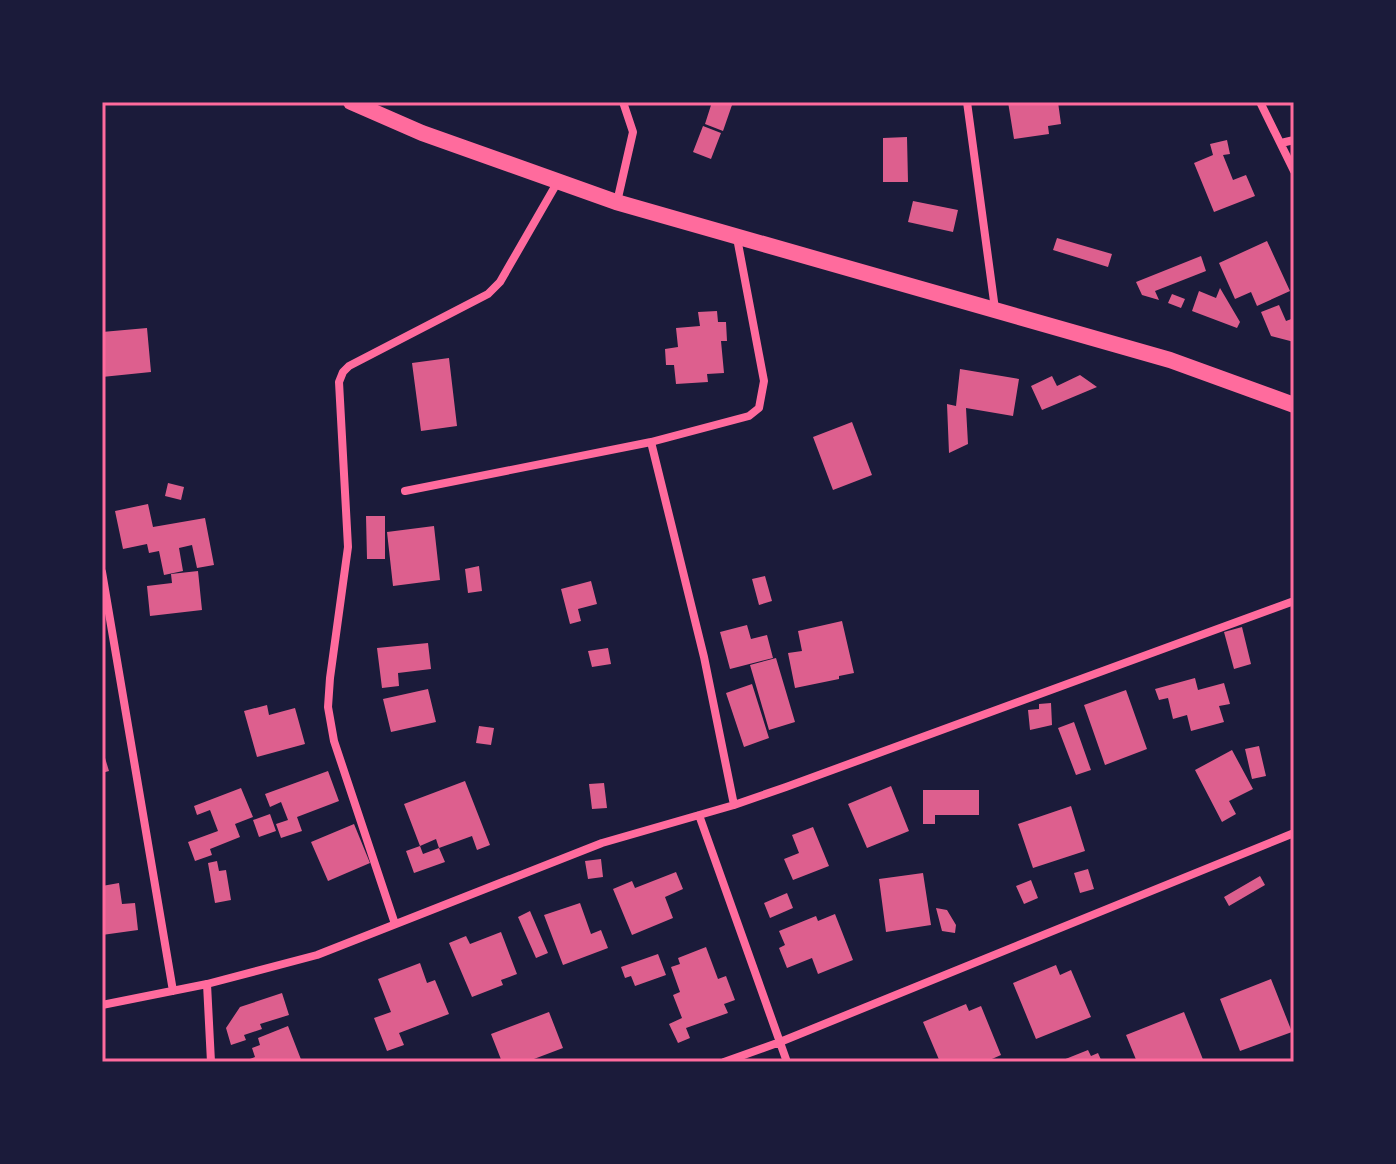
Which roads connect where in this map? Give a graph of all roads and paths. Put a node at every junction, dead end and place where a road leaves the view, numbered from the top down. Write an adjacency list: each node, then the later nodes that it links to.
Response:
1 (351, 102): 8 (main road)
2 (623, 102): 9 (street)
3 (967, 102): 11 (street)
4 (1260, 102): 6 (street)
5 (1294, 140): 6 (street)
6 (1281, 143): 7 (street)
7 (1294, 171)
8 (557, 183): 9 (main road); 20 (street)
9 (616, 202): 10 (main road)
10 (737, 238): 11 (main road); 13 (street)
11 (995, 309): 12 (main road)
12 (1294, 405)
13 (651, 442): 14 (street); 17 (street)
14 (405, 491)
15 (102, 572): 22 (street)
16 (1294, 601): 17 (street)
17 (734, 805): 18 (street)
18 (699, 815): 20 (street); 24 (street)
19 (1294, 833): 24 (street)
20 (395, 924): 21 (street)
21 (207, 984): 22 (street); 25 (street)
22 (173, 991): 23 (street)
23 (102, 1005)
24 (780, 1042): 26 (street); 27 (street)
25 (211, 1062)
26 (724, 1062)
27 (787, 1062)

